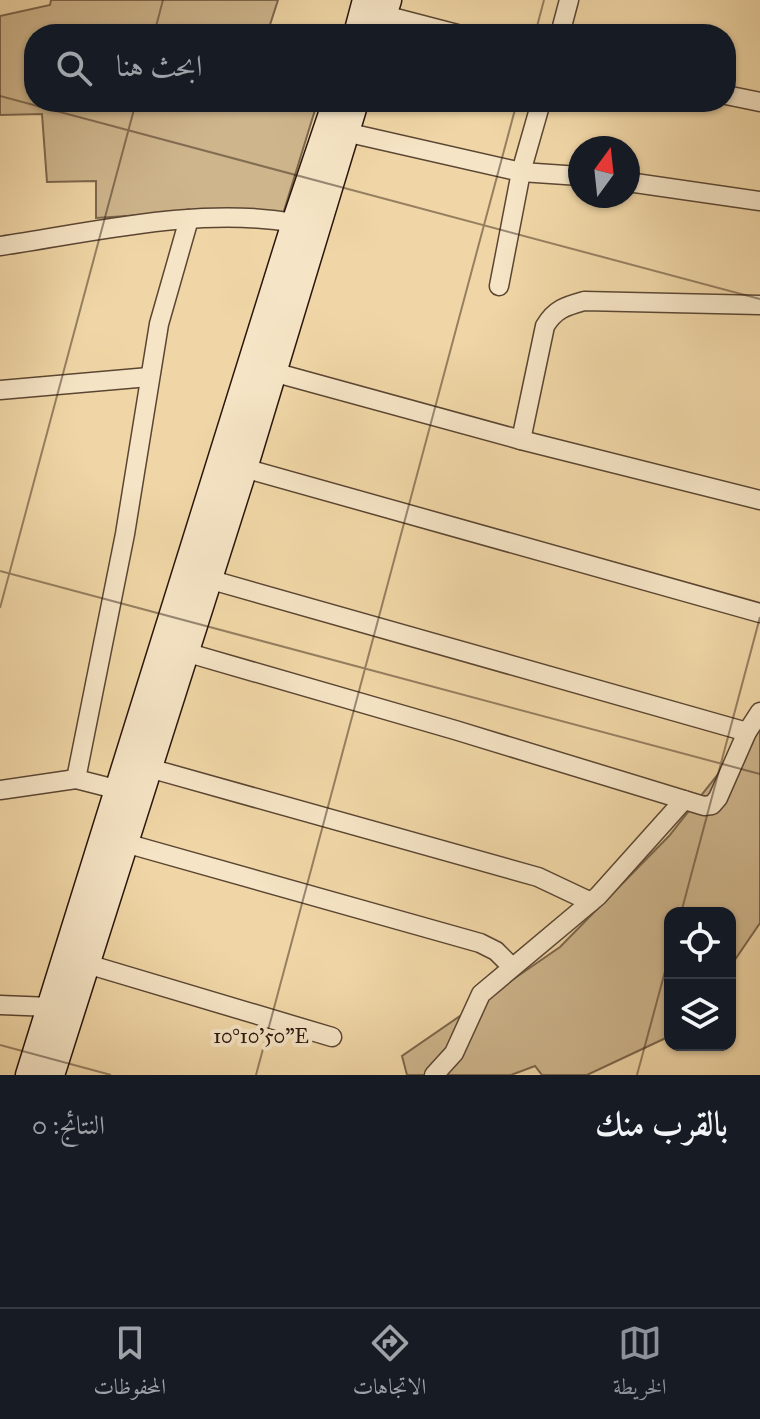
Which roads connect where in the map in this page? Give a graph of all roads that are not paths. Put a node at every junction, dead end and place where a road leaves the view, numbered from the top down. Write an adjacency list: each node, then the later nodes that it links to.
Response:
1 (569, 0): 4 (street)
2 (379, 12): 3 (street)
3 (422, 24)
4 (563, 24)
5 (736, 97): 6 (street)
6 (760, 102)
7 (333, 112): 16 (street)
8 (352, 112): 10 (street)
9 (538, 112): 11 (street)
10 (345, 132): 11 (street); 20 (street)
11 (521, 172): 12 (street); 18 (street)
12 (568, 175)
13 (640, 184): 14 (street)
14 (760, 201)
15 (189, 219): 16 (street); 17 (street); 21 (street)
16 (295, 223): 34 (street)
17 (0, 246)
18 (499, 286)
19 (760, 305): 23 (street)
20 (273, 372): 23 (street); 24 (street)
21 (149, 377): 22 (street); 32 (street)
22 (0, 390)
23 (521, 440): 25 (street)
24 (244, 468): 26 (street); 27 (street)
25 (760, 500)
26 (208, 579): 28 (street); 30 (street)
27 (760, 613)
28 (185, 652): 31 (street); 35 (street)
29 (760, 712): 30 (street)
30 (747, 732): 35 (street)
31 (149, 768): 34 (street); 37 (street)
32 (76, 779): 33 (street); 34 (street)
33 (0, 790)
34 (129, 792): 36 (street); 41 (street)
35 (684, 800): 37 (street)
36 (125, 843): 38 (street); 39 (street)
37 (591, 902): 39 (street)
38 (87, 964): 42 (street); 44 (street)
39 (512, 967): 45 (street)
40 (0, 1005): 41 (street)
41 (51, 1007): 43 (street)
42 (332, 1037)
43 (29, 1075)
44 (51, 1075)
45 (434, 1075)

